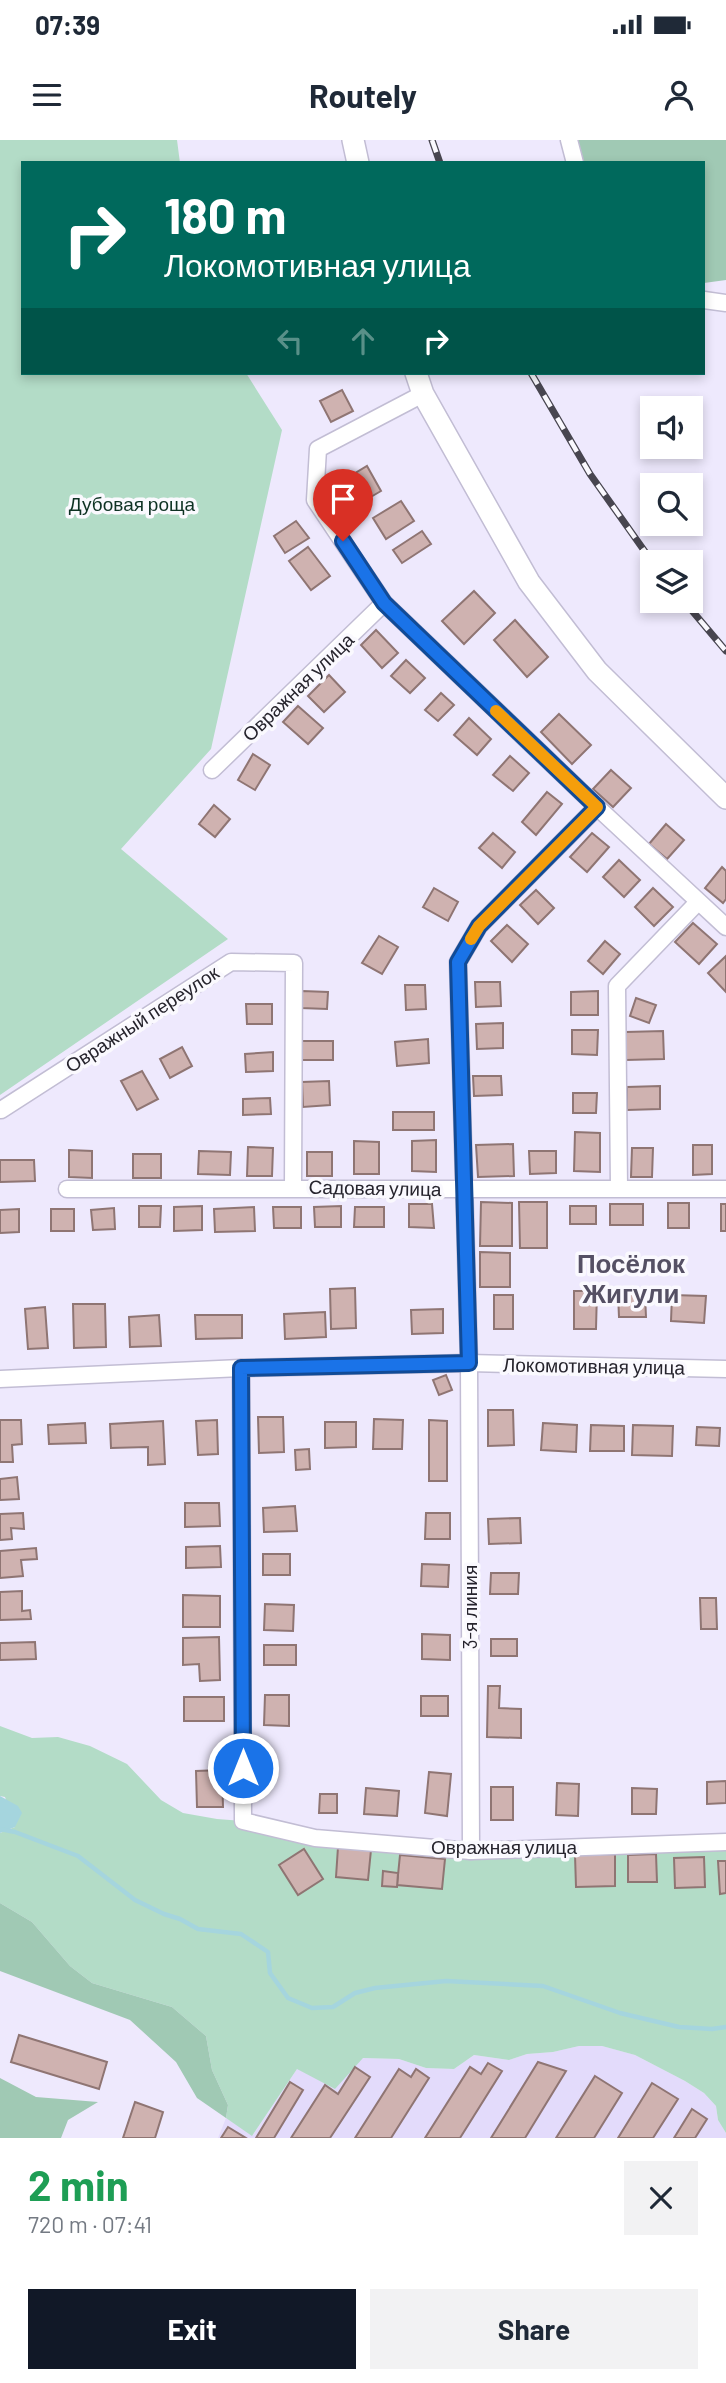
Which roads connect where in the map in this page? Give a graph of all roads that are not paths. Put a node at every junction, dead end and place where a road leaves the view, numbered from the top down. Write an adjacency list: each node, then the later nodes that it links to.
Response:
1 (352, 140): 3 (street)
2 (569, 140): 4 (street)
3 (357, 161)
4 (574, 161)
5 (705, 300): 6 (street)
6 (725, 303)
7 (417, 375): 8 (street)
8 (423, 394): 9 (street); 11 (street)
9 (384, 603): 10 (street, Овражная улица); 12 (street)
10 (212, 770)
11 (726, 798)
12 (597, 807): 13 (street); 19 (street, 3-я линия)
13 (698, 902): 14 (street); 18 (street)
14 (726, 927)
15 (1, 1110): 16 (street, Овражный переулок)
16 (293, 1187): 17 (street, Садовая улица); 19 (street, Садовая улица)
17 (66, 1188)
18 (619, 1188): 19 (street, Садовая улица); 20 (street, Садовая улица)
19 (463, 1189): 21 (street, 3-я линия)
20 (726, 1189)
21 (469, 1363): 22 (street, Локомотивная улица); 23 (street, Локомотивная улица); 26 (street, 3-я линия)
22 (241, 1368): 24 (street, Локомотивная улица); 26 (street, Овражная улица)
23 (726, 1369)
24 (0, 1379)
25 (726, 1842): 26 (street, Овражная улица)
26 (471, 1851)

